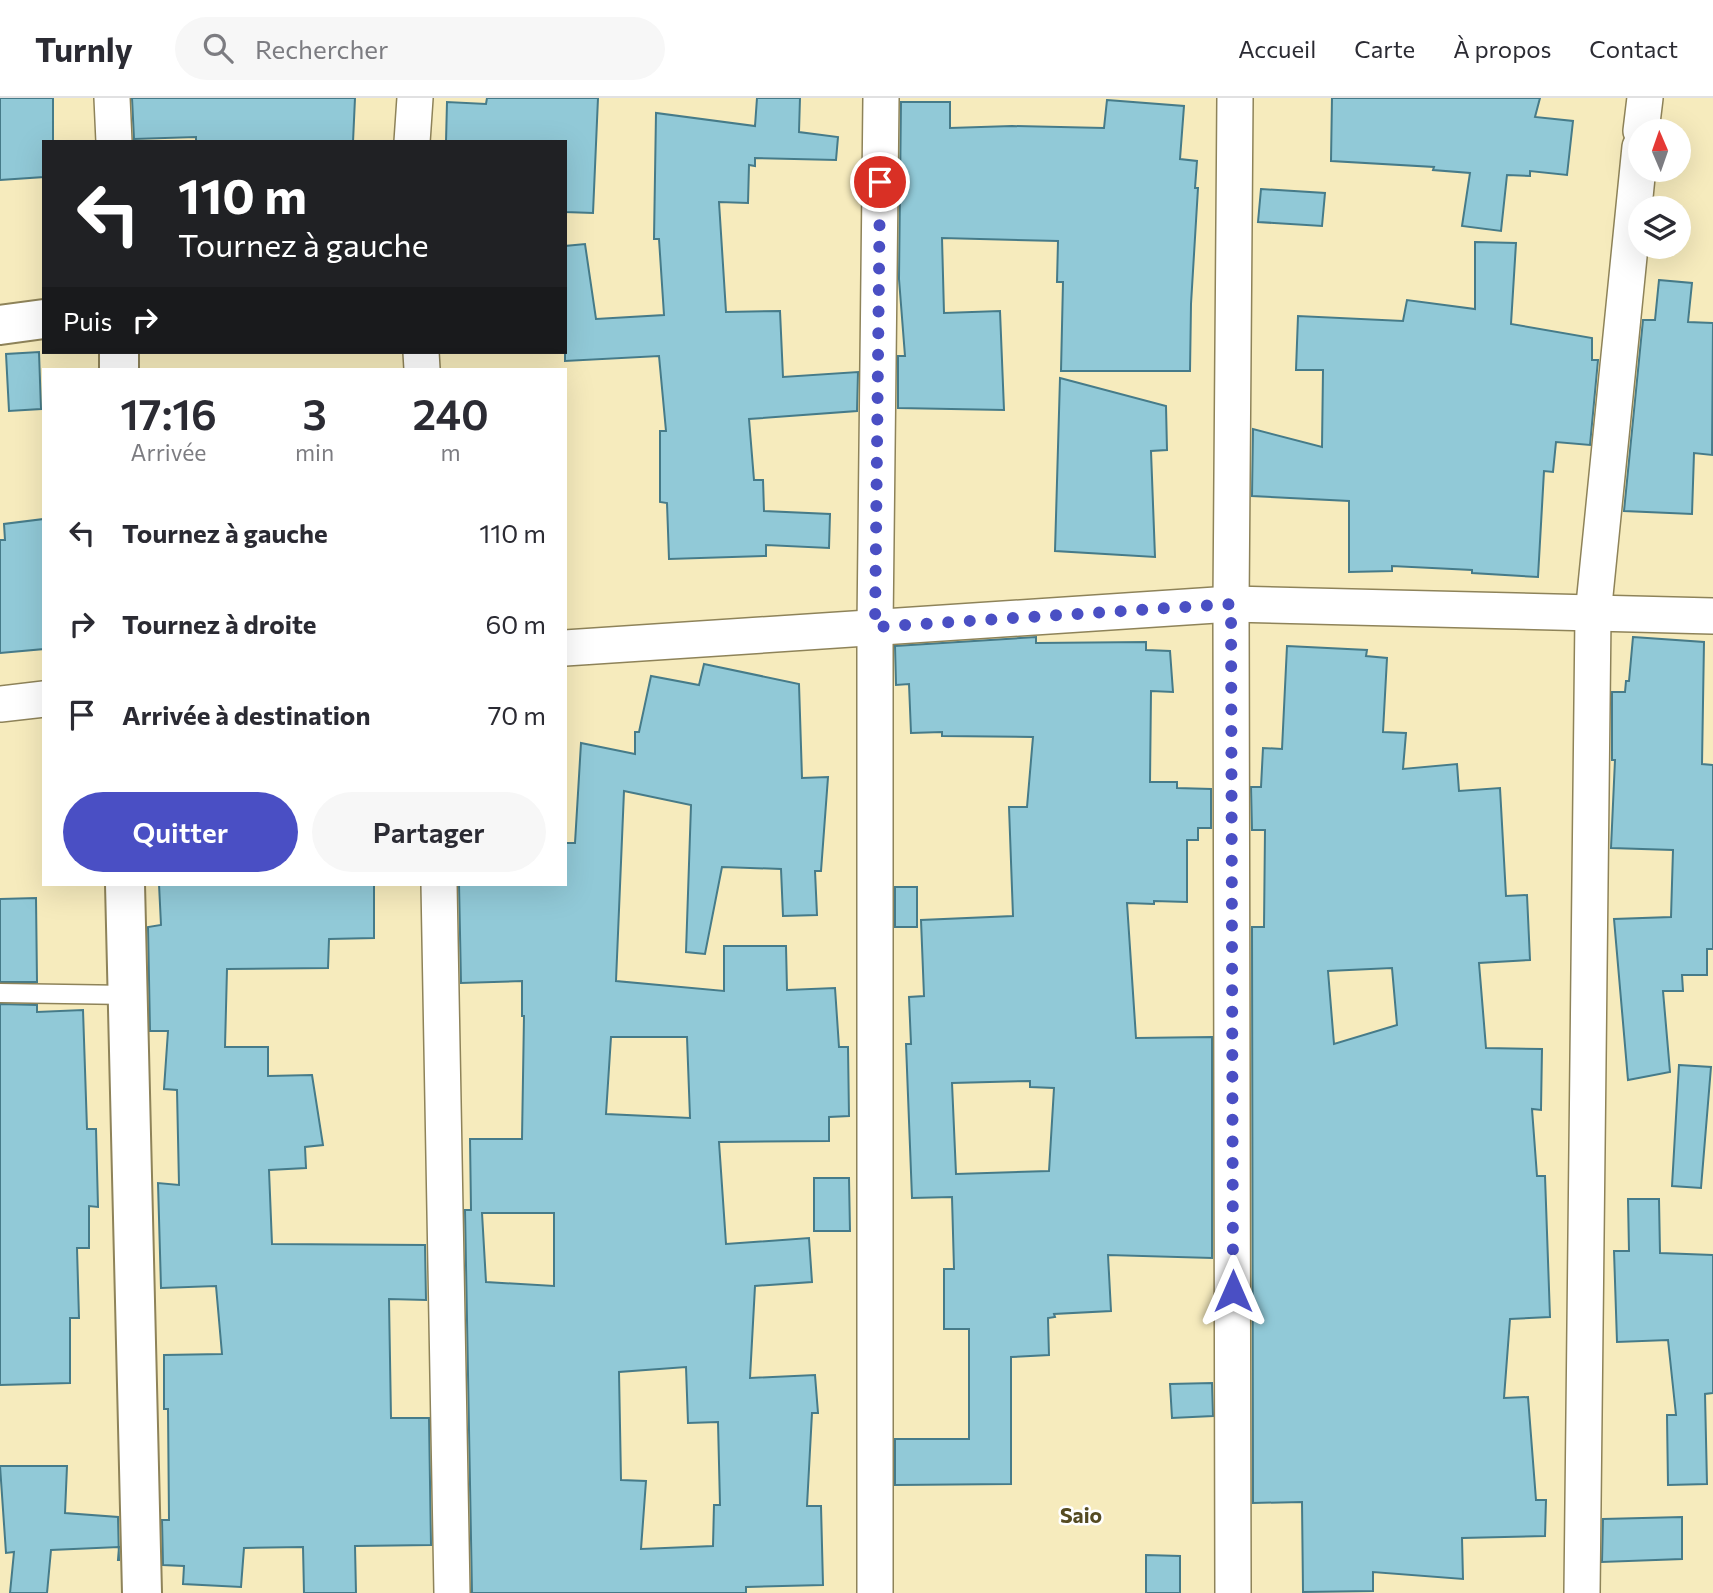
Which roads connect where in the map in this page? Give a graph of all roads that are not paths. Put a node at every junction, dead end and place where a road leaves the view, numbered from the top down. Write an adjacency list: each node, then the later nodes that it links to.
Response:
1 (112, 98): 7 (street)
2 (415, 98): 8 (street)
3 (881, 98): 15 (street)
4 (1235, 98): 12 (street)
5 (1644, 98): 6 (street)
6 (1642, 119)
7 (114, 140)
8 (412, 140)
9 (1636, 182): 13 (street)
10 (42, 319): 11 (street)
11 (0, 325)
12 (1231, 604): 13 (street); 15 (street); 26 (street)
13 (1593, 615): 14 (street); 27 (street)
14 (1713, 616)
15 (875, 627): 16 (street); 25 (street)
16 (567, 648)
17 (42, 699): 18 (street)
18 (0, 704)
19 (125, 886): 22 (street)
20 (439, 886): 24 (street)
21 (0, 993): 22 (lane)
22 (129, 995): 23 (street)
23 (142, 1593)
24 (452, 1593)
25 (875, 1593)
26 (1233, 1593)
27 (1582, 1593)

